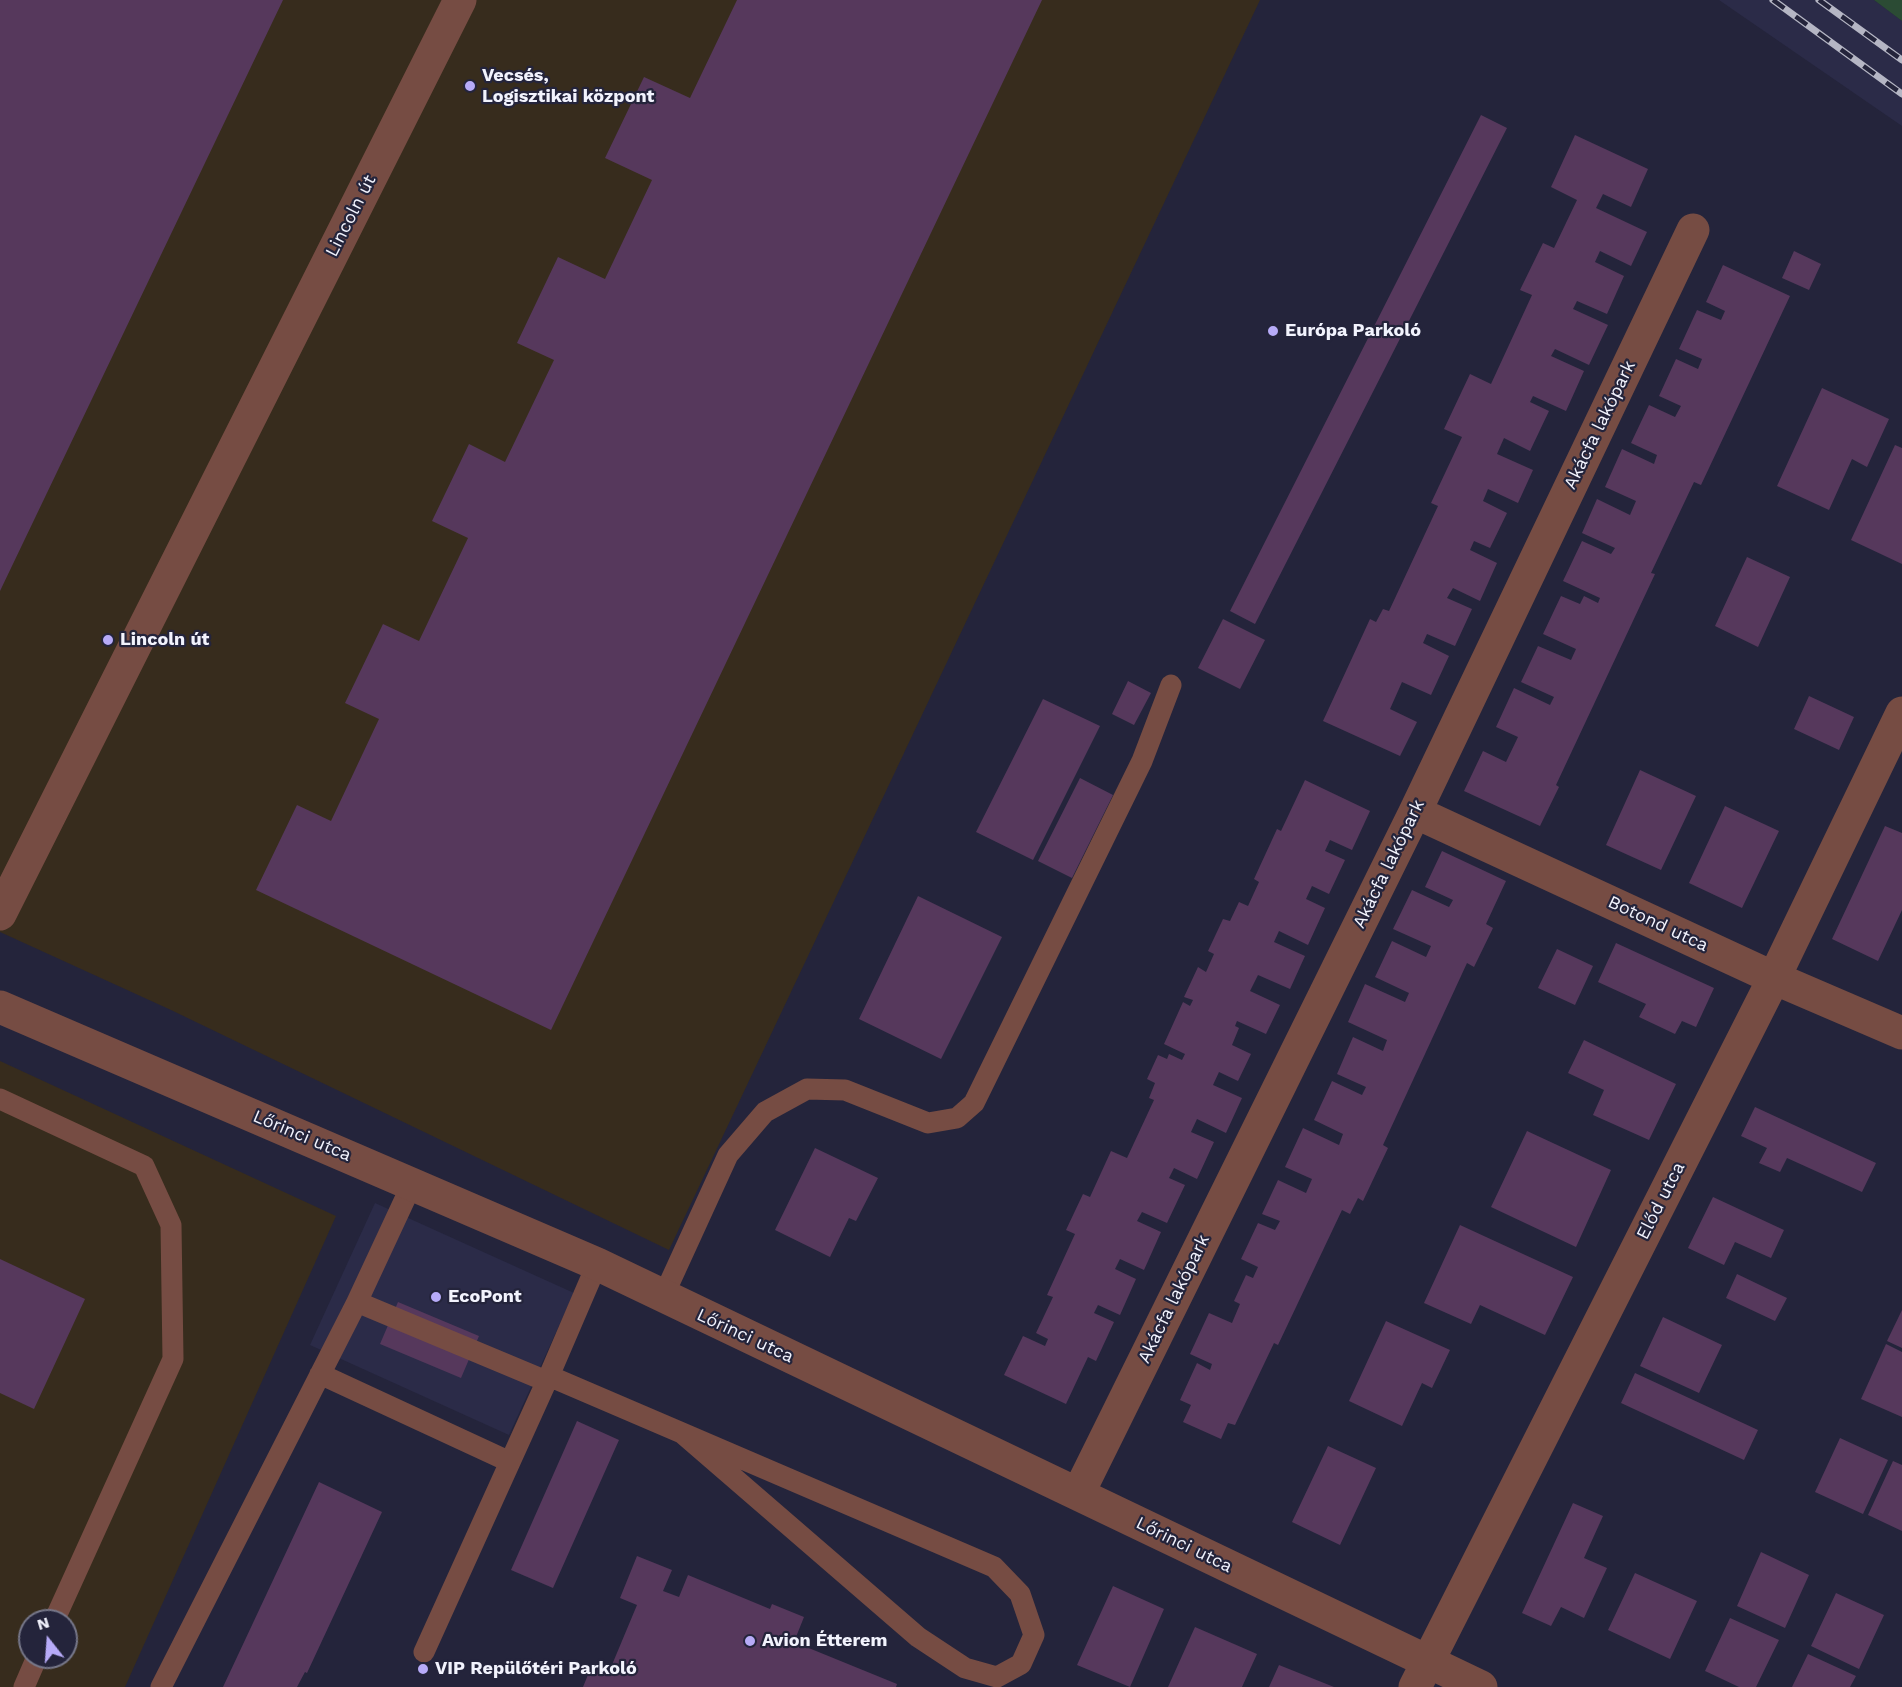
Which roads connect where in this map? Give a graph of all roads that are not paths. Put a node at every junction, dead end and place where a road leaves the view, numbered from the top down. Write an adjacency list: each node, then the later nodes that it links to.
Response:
1 (460, 0): 6 (street, Lincoln út)
2 (1693, 230): 5 (street, Akácfa lakópark)
3 (1171, 685): 13 (lane)
4 (1902, 713): 7 (street, Előd utca)
5 (1415, 812): 7 (street, Botond utca); 19 (street, Akácfa lakópark)
6 (0, 914)
7 (1774, 978): 9 (street, Botond utca); 23 (street, Előd utca)
8 (0, 1007): 11 (street, Lőrinci utca)
9 (1902, 1033)
10 (0, 1099): 20 (lane)
11 (412, 1184): 12 (street, Lőrinci utca); 14 (lane)
12 (597, 1264): 13 (street, Lőrinci utca); 16 (lane)
13 (663, 1297): 19 (street, Lőrinci utca)
14 (357, 1302): 15 (lane); 16 (lane)
15 (320, 1374): 18 (lane); 25 (lane)
16 (548, 1378): 17 (lane); 18 (lane)
17 (682, 1433): 17 (lane)
18 (510, 1461): 21 (lane)
19 (1078, 1494): 23 (street, Lőrinci utca)
20 (59, 1609)
21 (424, 1652)
22 (32, 1669): 24 (lane)
23 (1421, 1675): 26 (street, Lőrinci utca)
24 (24, 1687)
25 (161, 1687)
26 (1481, 1687)

